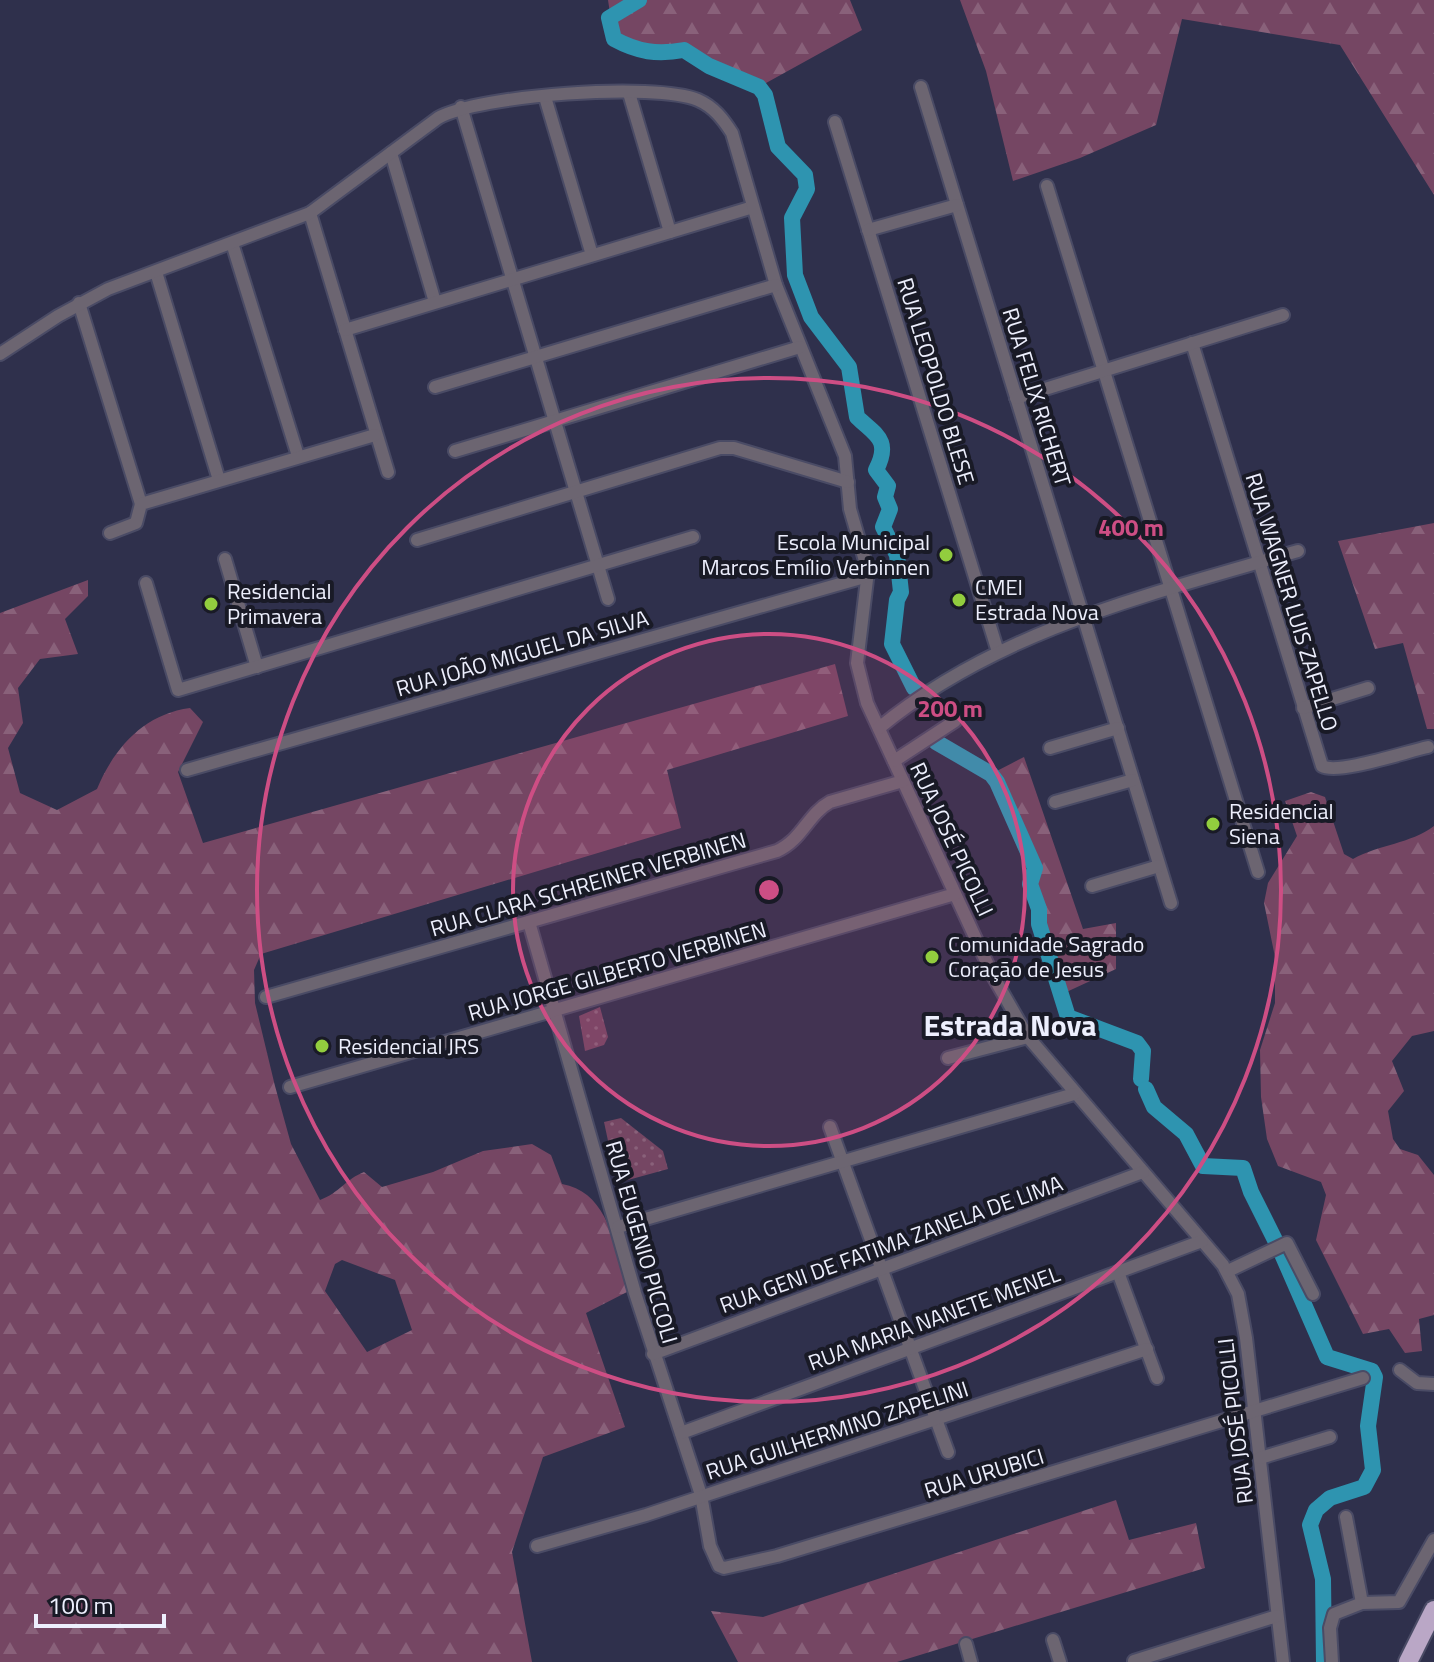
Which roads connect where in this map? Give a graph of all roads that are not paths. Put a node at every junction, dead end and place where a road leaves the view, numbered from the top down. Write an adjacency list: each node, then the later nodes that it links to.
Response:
1 (921, 87): 8 (street, RUA FELIX RICHERT)
2 (629, 93): 3 (street, RUA JOSÉ PICOLLI); 9 (street, RUA JOSÉ PICOLLI); 12 (street)
3 (545, 97): 4 (street, RUA JOSÉ PICOLLI); 14 (street)
4 (461, 107): 6 (street); 16 (street)
5 (835, 122): 11 (street, RUA LEOPOLDO BLESE)
6 (391, 153): 10 (street); 18 (street)
7 (1047, 186): 26 (street)
8 (957, 205): 11 (street); 28 (street, RUA FELIX RICHERT)
9 (753, 207): 12 (street); 17 (street, RUA JOSÉ PICOLLI)
10 (310, 213): 13 (street); 21 (street)
11 (868, 230): 50 (street, RUA LEOPOLDO BLESE)
12 (670, 232): 14 (street)
13 (232, 243): 15 (street); 32 (street)
14 (592, 255): 16 (street)
15 (156, 272): 19 (street); 34 (street)
16 (514, 279): 18 (street); 25 (street)
17 (776, 285): 23 (street, RUA JOSÉ PICOLLI); 25 (street)
18 (435, 302): 21 (street)
19 (79, 303): 24 (street); 37 (street)
20 (1283, 315): 22 (street)
21 (345, 330): 30 (street)
22 (1192, 343): 26 (street); 43 (street, RUA WAGNER LUIS ZAPELLO)
23 (800, 347): 29 (street); 35 (street, RUA JOSÉ PICOLLI)
24 (0, 354)
25 (537, 357): 27 (street); 29 (street)
26 (1103, 371): 28 (street); 47 (street)
27 (435, 387)
28 (1016, 398): 49 (street, RUA FELIX RICHERT)
29 (556, 421): 31 (street); 36 (street)
30 (375, 435): 32 (street); 33 (street)
31 (455, 451)
32 (298, 456): 34 (street)
33 (388, 472)
34 (219, 480): 37 (street)
35 (848, 482): 36 (street); 45 (street, RUA JOSÉ PICOLLI)
36 (578, 491): 40 (street); 44 (street)
37 (141, 504): 38 (street)
38 (110, 533)
39 (693, 537): 44 (street)
40 (417, 540)
41 (1298, 551): 43 (street)
42 (225, 559): 51 (street)
43 (1259, 563): 47 (street); 53 (street, RUA WAGNER LUIS ZAPELLO)
44 (599, 564): 48 (street); 51 (street)
45 (868, 576): 55 (street, RUA JOSÉ PICOLLI); 60 (street, RUA JOÃO MIGUEL DA SILVA)
46 (146, 583): 51 (street)
47 (1170, 588): 49 (street); 66 (street)
48 (608, 599)
49 (1082, 616): 50 (street); 56 (street, RUA FELIX RICHERT)
50 (998, 652): 55 (street)
51 (257, 667)
52 (1368, 688): 53 (street)
53 (1303, 708): 57 (street, RUA WAGNER LUIS ZAPELLO)
54 (955, 721): 59 (street)
55 (879, 728): 59 (street, RUA JOSÉ PICOLLI)
56 (1118, 728): 58 (street); 62 (street, RUA FELIX RICHERT)
57 (1428, 747)
58 (1050, 748)
59 (894, 761): 61 (street, RUA JOSÉ PICOLLI)
60 (187, 770)
61 (903, 781): 68 (street, RUA JOSÉ PICOLLI); 70 (street, RUA CLARA SCHREINER VERBINEN)
62 (1134, 783): 63 (street); 64 (street); 65 (street, RUA FELIX RICHERT)
63 (1055, 802)
64 (1078, 802)
65 (1160, 869): 67 (street); 69 (street, RUA FELIX RICHERT)
66 (1258, 872)
67 (1093, 888)
68 (955, 894): 72 (street, RUA JORGE GILBERTO VERBINEN); 73 (street, RUA JOSÉ PICOLLI)
69 (1171, 903)
70 (529, 922): 71 (street, RUA CLARA SCHREINER VERBINEN); 72 (street, RUA EUGENIO PICCOLI)
71 (266, 997)
72 (554, 1010): 75 (street, RUA JORGE GILBERTO VERBINEN); 80 (street, RUA EUGENIO PICCOLI)
73 (1028, 1037): 74 (street); 76 (street, RUA JOSÉ PICOLLI)
74 (948, 1058)
75 (290, 1087)
76 (1074, 1094): 78 (street); 79 (street, RUA JOSÉ PICOLLI)
77 (830, 1127): 78 (street)
78 (841, 1161): 80 (street); 82 (street)
79 (1143, 1172): 81 (street, RUA JOSÉ PICOLLI); 82 (street, RUA GENI DE FATIMA ZANELA DE LIMA)
80 (618, 1227): 88 (street, RUA EUGENIO PICCOLI)
81 (1202, 1241): 83 (street, RUA JOSÉ PICOLLI); 84 (street, RUA MARIA NANETE MENEL)
82 (880, 1270): 86 (street); 88 (street, RUA GENI DE FATIMA ZANELA DE LIMA)
83 (1228, 1271): 85 (street); 93 (street, RUA JOSÉ PICOLLI)
84 (1118, 1272): 86 (street, RUA MARIA NANETE MENEL); 87 (street)
85 (1313, 1294)
86 (908, 1348): 94 (street); 95 (street, RUA MARIA NANETE MENEL)
87 (1147, 1349): 90 (street); 94 (street, RUA GUILHERMINO ZAPELINI)
88 (653, 1354): 95 (street, RUA EUGENIO PICCOLI)
89 (1400, 1370): 92 (street)
90 (1157, 1378)
91 (1363, 1378): 93 (street, RUA URUBICI)
92 (1434, 1384)
93 (1255, 1412): 98 (street, RUA JOSÉ PICOLLI); 103 (street, RUA URUBICI)
94 (936, 1420): 97 (street); 99 (street, RUA GUILHERMINO ZAPELINI)
95 (681, 1433): 99 (street, RUA EUGENIO PICCOLI)
96 (1330, 1437): 98 (street)
97 (948, 1452)
98 (1260, 1458): 106 (street, RUA JOSÉ PICOLLI)
99 (701, 1495): 102 (street, RUA GUILHERMINO ZAPELINI); 103 (street, RUA EUGENIO PICCOLI)
100 (1346, 1517): 104 (street)
101 (1434, 1540): 104 (street)
102 (537, 1546)
103 (724, 1568)
104 (1362, 1603): 113 (street)
105 (1434, 1610): 114 (highway)
106 (1277, 1616): 109 (street); 112 (street, RUA JOSÉ PICOLLI)
107 (1053, 1640): 111 (street)
108 (966, 1644): 110 (street)
109 (1134, 1661)
110 (971, 1662)
111 (1060, 1662)
112 (1283, 1662)
113 (1332, 1662)
114 (1408, 1662)

